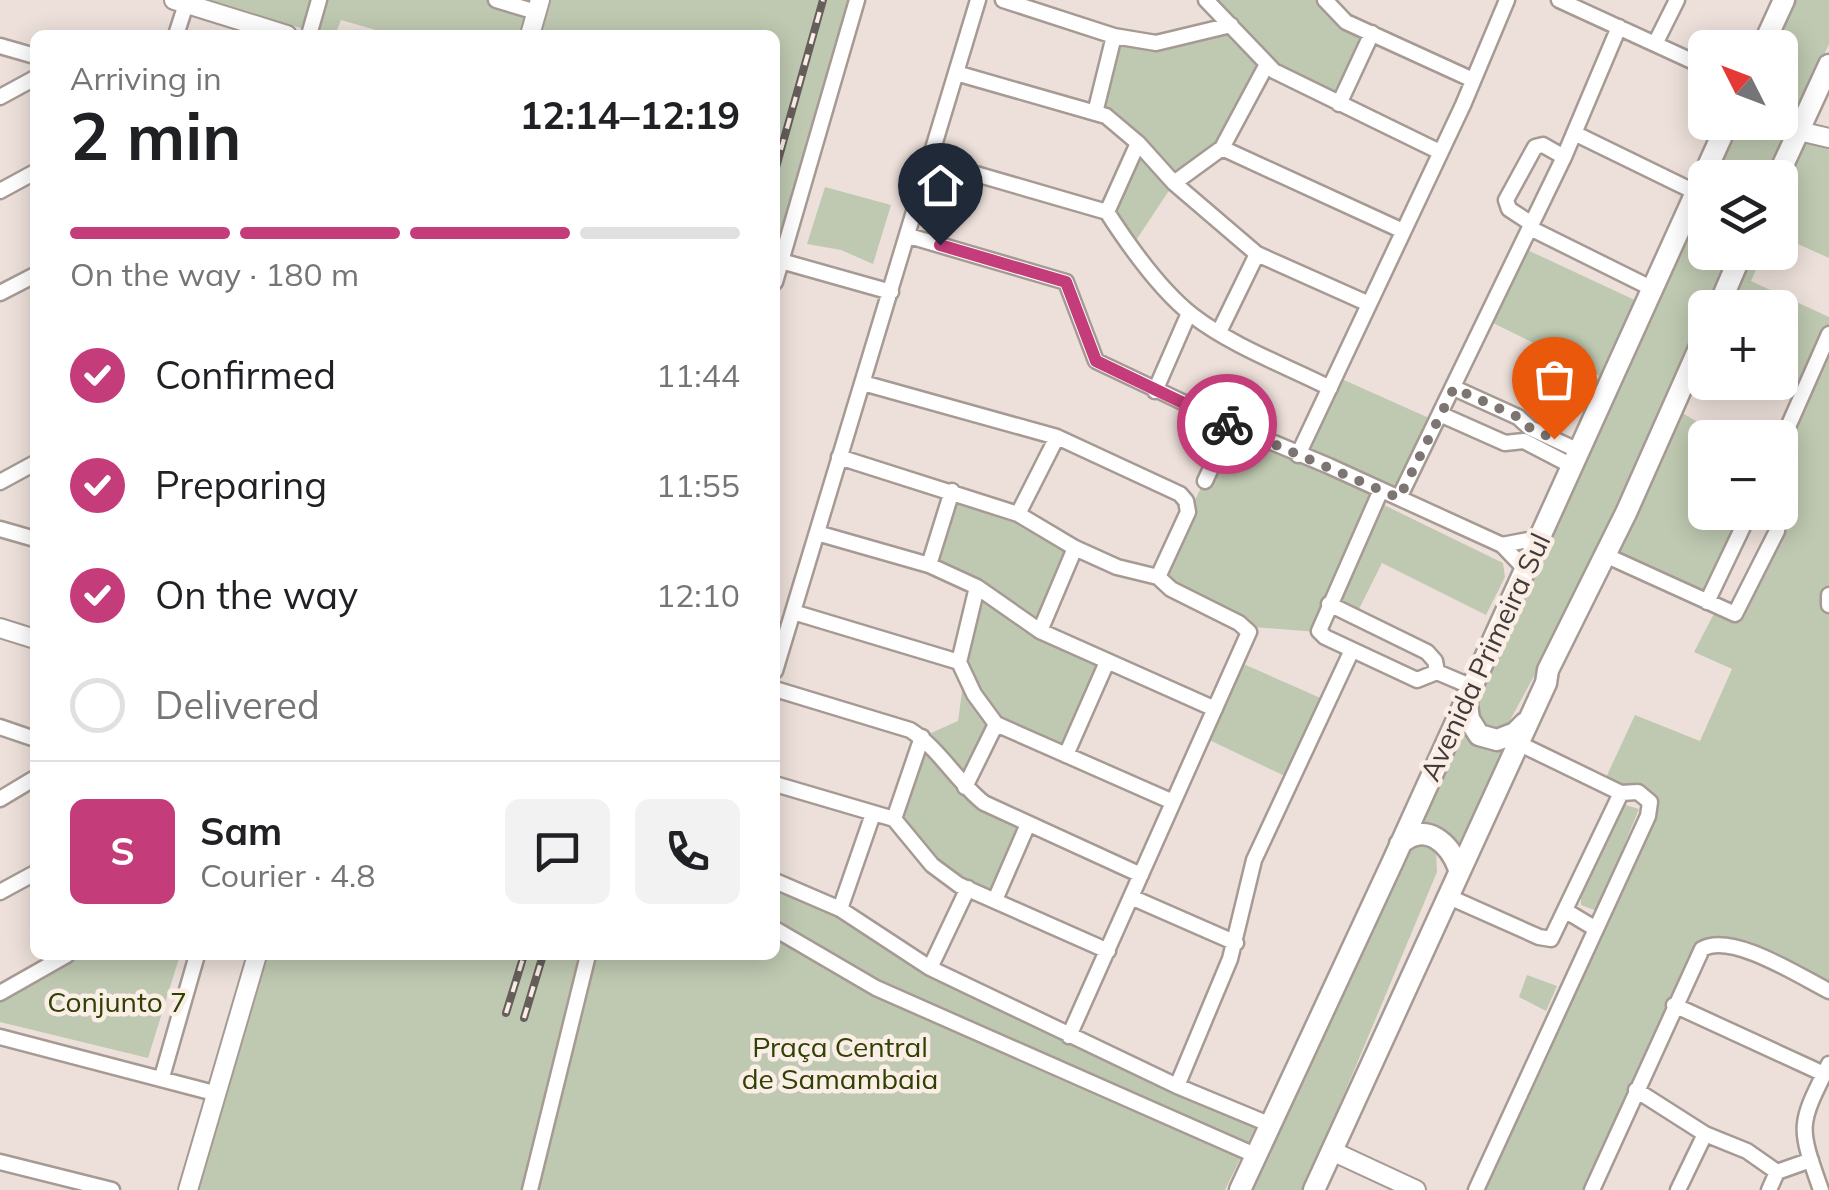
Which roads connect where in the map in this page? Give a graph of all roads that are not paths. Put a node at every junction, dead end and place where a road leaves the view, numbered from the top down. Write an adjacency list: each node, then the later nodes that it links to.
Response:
1 (319, 0): 18 (street)
2 (496, 0): 13 (street)
3 (858, 0): 53 (street)
4 (978, 0): 28 (street)
5 (1003, 0): 21 (street)
6 (1206, 0): 14 (street)
7 (1326, 0): 20 (street)
8 (1507, 0): 29 (street)
9 (1560, 0): 15 (street)
10 (1677, 0): 22 (street)
11 (1784, 0): 19 (main road)
12 (180, 2): 16 (street); 17 (street)
13 (538, 6)
14 (1230, 26): 21 (street); 27 (street)
15 (1619, 27): 22 (street); 35 (street)
16 (177, 30)
17 (271, 30)
18 (310, 30)
19 (1770, 30)
20 (1372, 33): 29 (street); 32 (street)
21 (1114, 36): 33 (street)
22 (1655, 44): 25 (street)
23 (0, 46): 24 (street)
24 (30, 55)
25 (1688, 59)
26 (1829, 64): 34 (main road)
27 (1266, 66): 32 (street); 38 (street)
28 (956, 72): 33 (street); 42 (street)
29 (1473, 80): 39 (street)
30 (30, 81): 31 (street)
31 (0, 97)
32 (1339, 104): 39 (street)
33 (1095, 113): 37 (street)
34 (1802, 124): 36 (street); 41 (main road)
35 (1574, 133): 40 (street); 45 (street)
36 (1829, 136)
37 (1138, 143): 44 (street); 47 (street)
38 (1222, 148): 44 (street); 50 (street)
39 (1440, 152): 50 (street)
40 (1564, 157): 49 (street); 49 (street)
41 (1785, 160)
42 (931, 161): 47 (street); 51 (street)
43 (30, 175): 46 (street)
44 (1174, 183): 52 (street)
45 (1688, 188)
46 (0, 191)
47 (1107, 212): 60 (street)
48 (1688, 212): 56 (main road, Avenida Primeira Sul)
49 (1531, 226): 56 (street); 66 (street)
50 (1404, 231): 59 (street)
51 (909, 236): 57 (street); 67 (street)
52 (1257, 254): 59 (street); 61 (street)
53 (781, 261): 54 (street); 57 (street)
54 (780, 264)
55 (30, 278): 58 (street)
56 (1653, 289): 75 (main road, Avenida Primeira Sul)
57 (891, 292): 64 (street)
58 (0, 293)
59 (1369, 304): 65 (street)
60 (1190, 313): 61 (street); 67 (street)
61 (1219, 332): 65 (street)
62 (1829, 334): 69 (street)
63 (1688, 372): 91 (main road)
64 (864, 382): 72 (street); 74 (street)
65 (1330, 388): 73 (street)
66 (1454, 388): 68 (street); 71 (street)
67 (1156, 390): 70 (street)
68 (1442, 415): 71 (street); 81 (street)
69 (1791, 420)
70 (1231, 425): 73 (street); 77 (street)
71 (1527, 435): 75 (street)
72 (1057, 437): 82 (street); 94 (street)
73 (1298, 455): 79 (street)
74 (840, 456): 80 (street); 86 (street)
75 (1576, 458): 88 (main road, Avenida Primeira Sul)
76 (30, 466): 78 (street)
77 (1205, 481)
78 (0, 482)
79 (1381, 490): 81 (street); 98 (street)
80 (952, 491): 82 (street); 92 (street)
81 (1399, 498): 89 (street)
82 (1018, 514): 90 (street)
83 (0, 529): 87 (street)
84 (1741, 530): 97 (street)
85 (1777, 530): 97 (street)
86 (818, 534): 92 (street); 100 (street)
87 (30, 538)
88 (1539, 538): 89 (street); 93 (main road, Avenida Primeira Sul)
89 (1502, 545): 93 (street)
90 (1074, 548): 94 (street); 102 (street)
91 (1605, 555): 97 (street); 112 (main road)
92 (929, 565): 95 (street)
93 (1525, 569): 110 (main road, Avenida Primeira Sul)
94 (1158, 577): 111 (street)
95 (977, 588): 102 (street); 106 (street)
96 (1829, 595): 99 (street)
97 (1707, 602)
98 (1329, 604): 104 (street); 108 (street)
99 (1829, 605)
100 (793, 612): 105 (street); 106 (street)
101 (0, 628): 103 (street)
102 (1040, 631): 107 (street)
103 (30, 637)
104 (1352, 650): 108 (street); 142 (street)
105 (780, 655)
106 (959, 662): 113 (street)
107 (1107, 662): 111 (street); 118 (street)
108 (1438, 672): 110 (street)
109 (780, 691): 116 (street)
110 (1468, 691): 112 (main road); 128 (main road, Avenida Primeira Sul)
111 (1215, 709): 124 (street)
112 (1527, 722): 117 (main road)
113 (996, 724): 118 (street); 121 (street)
114 (0, 727): 115 (street)
115 (30, 737)
116 (922, 737): 121 (street); 126 (street)
117 (1518, 743): 122 (street); 129 (main road)
118 (1066, 755): 124 (street)
119 (30, 781): 123 (street)
120 (780, 786): 125 (street)
121 (965, 786): 127 (street)
122 (1621, 794): 139 (street); 140 (street)
123 (0, 799)
124 (1173, 802): 130 (street)
125 (874, 814): 126 (street); 138 (street)
126 (894, 819): 133 (street)
127 (1028, 824): 130 (street); 137 (street)
128 (1400, 844): 129 (main road); 159 (main road, Avenida Primeira Sul)
129 (1459, 869): 135 (main road)
130 (1140, 875): 136 (street)
131 (30, 876): 134 (street)
132 (780, 883): 138 (street)
133 (968, 888): 137 (street); 148 (street)
134 (0, 892)
135 (1448, 896): 139 (street); 161 (main road)
136 (1131, 897): 142 (street); 143 (street)
137 (996, 900): 143 (street)
138 (840, 910): 148 (street)
139 (1566, 912): 140 (street)
140 (1596, 929): 172 (street)
141 (780, 932): 162 (street)
142 (1236, 943): 156 (street)
143 (1108, 951): 152 (street)
144 (59, 960): 150 (street)
145 (196, 960): 155 (street)
146 (255, 960): 158 (street)
147 (587, 960): 168 (street)
148 (930, 968): 152 (street)
149 (1829, 990): 151 (street)
150 (0, 993)
151 (1674, 1006): 154 (street); 157 (street)
152 (1070, 1036): 156 (street)
153 (0, 1037): 155 (street)
154 (1826, 1069): 163 (street)
155 (162, 1077): 158 (street)
156 (1177, 1086): 159 (street)
157 (1636, 1090): 160 (street); 173 (street)
158 (214, 1093): 167 (street)
159 (1271, 1125): 162 (main road, Avenida Primeira Sul)
160 (1705, 1134): 165 (street); 174 (street)
161 (1332, 1151): 170 (main road); 171 (street)
162 (1257, 1156): 169 (main road, Avenida Primeira Sul)
163 (1810, 1160): 165 (street); 176 (street)
164 (0, 1162): 166 (street)
165 (1777, 1172): 175 (street)
166 (112, 1190)
167 (188, 1190)
168 (530, 1190)
169 (1240, 1190)
170 (1314, 1190)
171 (1416, 1190)
172 (1476, 1190)
173 (1592, 1190)
174 (1678, 1190)
175 (1769, 1190)
176 (1821, 1190)

